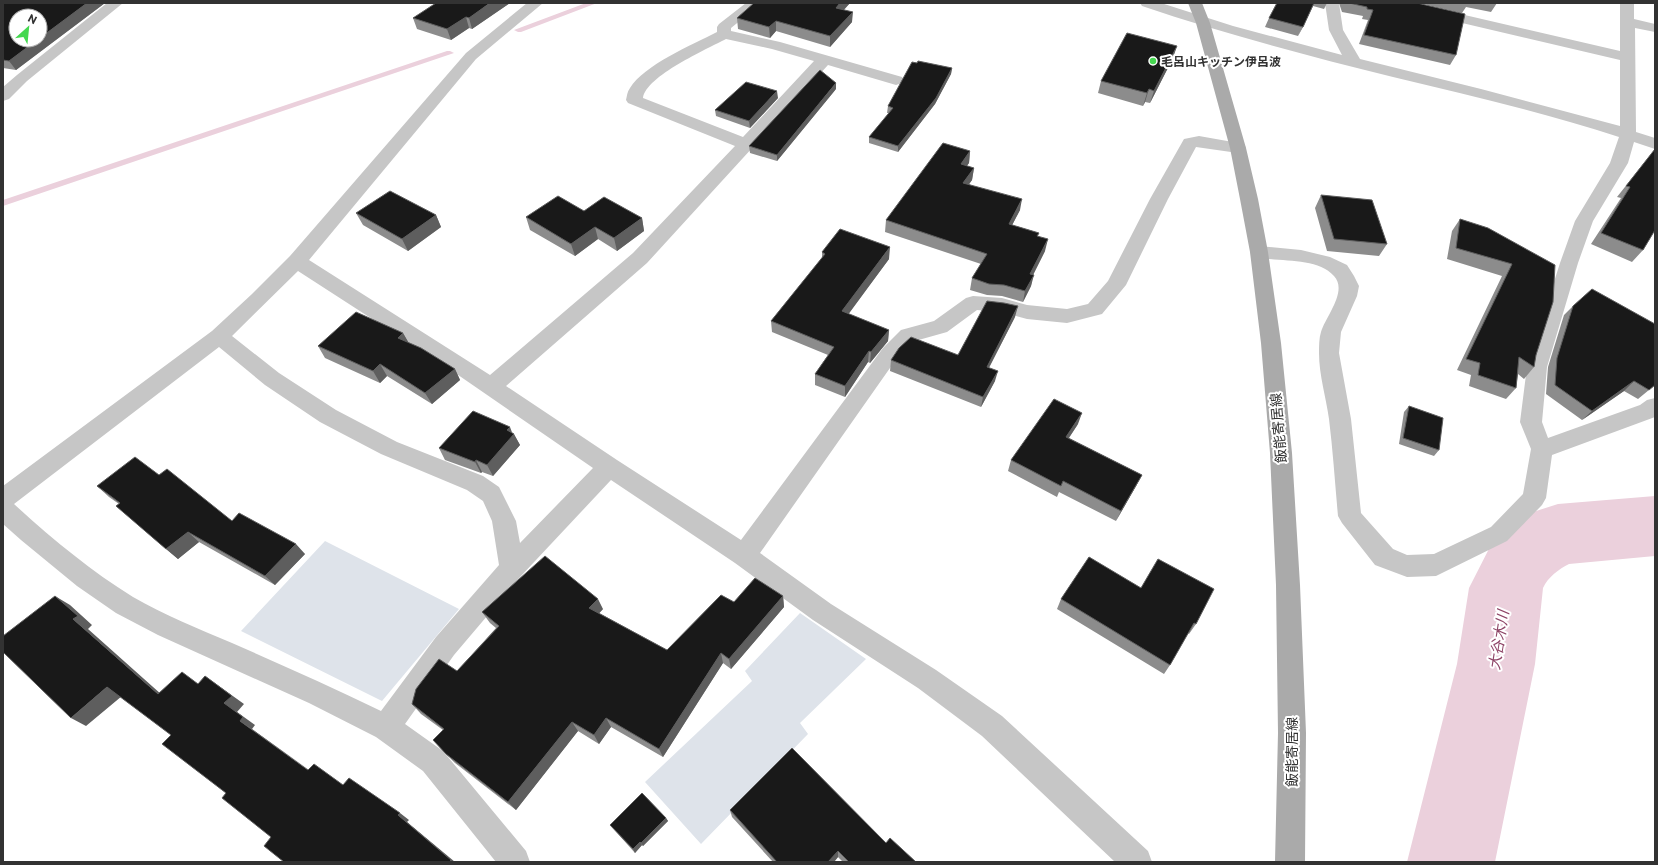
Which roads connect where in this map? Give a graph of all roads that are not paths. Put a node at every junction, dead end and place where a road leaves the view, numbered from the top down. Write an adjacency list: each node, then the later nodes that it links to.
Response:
1 (116, 3): 16 (street)
2 (536, 3): 24 (street)
3 (755, 3): 11 (street)
4 (1147, 3): 8 (street)
5 (1332, 3): 14 (street)
6 (1394, 3): 12 (street)
7 (1627, 3): 9 (street)
8 (1199, 13): 14 (street); 22 (main road, 飯能寄居線)
9 (1628, 22): 10 (street); 12 (street)
10 (1655, 28)
11 (724, 34): 13 (street); 20 (street)
12 (1628, 57): 19 (street)
13 (824, 60): 17 (street); 20 (street)
14 (1354, 62): 19 (street)
15 (3, 76): 16 (street)
16 (22, 78): 18 (street)
17 (896, 80)
18 (3, 96)
19 (1628, 134): 21 (street); 28 (street)
20 (746, 144): 26 (street)
21 (1655, 144)
22 (1238, 148): 23 (main road, 飯能寄居線); 32 (street)
23 (1259, 252): 28 (street); 37 (main road, 飯能寄居線)
24 (297, 261): 25 (street); 26 (street)
25 (219, 336): 30 (street); 33 (street)
26 (491, 387): 29 (street)
27 (1655, 406): 28 (street)
28 (1542, 449)
29 (608, 467): 32 (street); 33 (street)
30 (3, 499)
31 (3, 509): 34 (street)
32 (744, 555): 36 (street)
33 (512, 568): 34 (street)
34 (386, 727): 35 (street)
35 (515, 862)
36 (1137, 862)
37 (1290, 862)

